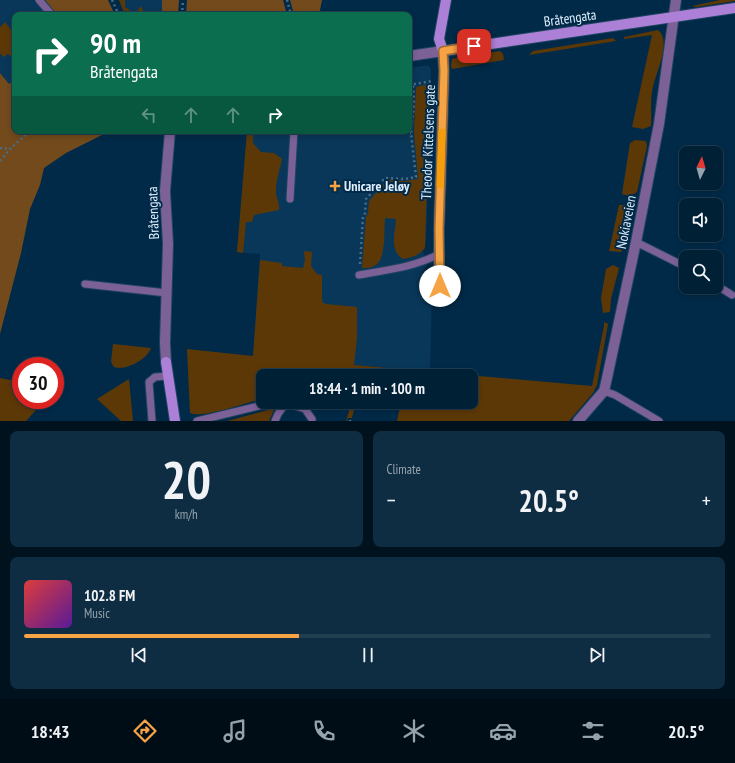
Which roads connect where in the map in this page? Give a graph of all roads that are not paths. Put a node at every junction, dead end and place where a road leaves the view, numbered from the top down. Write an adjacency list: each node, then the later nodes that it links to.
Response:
1 (39, 0): 5 (lane)
2 (446, 0): 7 (street, Theodor Kittelsens gate)
3 (676, 0): 6 (street, Nokiaveien)
4 (735, 8): 6 (street, Bråtengata)
5 (49, 12)
6 (673, 18): 7 (street, Bråtengata); 12 (street, Nokiaveien)
7 (443, 51): 8 (street, Bråtengata); 13 (street, Theodor Kittelsens gate)
8 (412, 56)
9 (170, 134): 19 (street, Bråtengata)
10 (294, 134): 11 (lane)
11 (290, 199)
12 (636, 242): 14 (lane); 22 (street, Nokiaveien)
13 (439, 254): 15 (lane); 17 (street, Theodor Kittelsens gate)
14 (679, 264)
15 (359, 275)
16 (86, 284): 19 (lane)
17 (440, 286)
18 (723, 289): 20 (lane)
19 (166, 294): 21 (street, Bråtengata)
20 (732, 295)
21 (168, 376): 26 (lane); 27 (street)
22 (604, 391): 31 (street, Nokiaveien); 32 (lane)
23 (256, 407): 28 (lane)
24 (282, 409): 29 (lane)
25 (305, 409): 30 (lane)
26 (152, 421)
27 (175, 421)
28 (197, 421)
29 (275, 421)
30 (312, 421)
31 (578, 421)
32 (659, 421)

